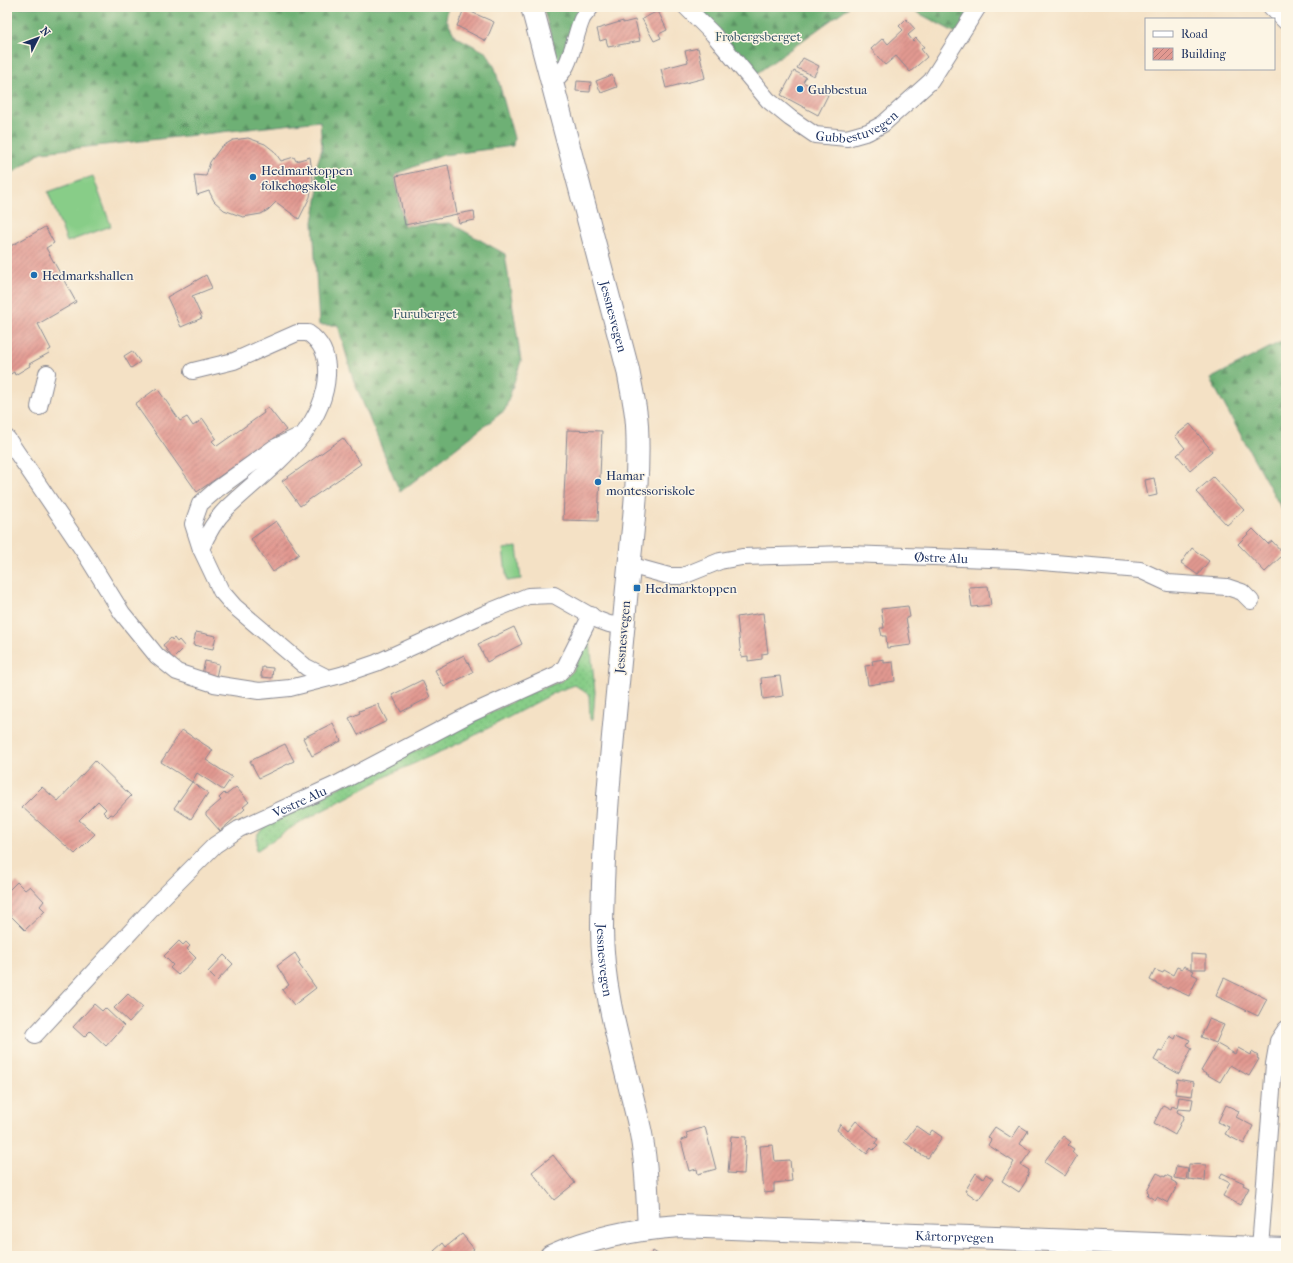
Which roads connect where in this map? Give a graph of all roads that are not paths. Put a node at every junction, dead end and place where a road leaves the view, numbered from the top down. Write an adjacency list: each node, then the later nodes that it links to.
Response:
1 (532, 7): 7 (main road, Jessnesvegen)
2 (591, 7): 7 (street)
3 (686, 7): 4 (street, Gubbestuvegen)
4 (978, 7)
5 (1270, 7): 6 (street)
6 (1286, 22)
7 (552, 81): 14 (main road, Jessnesvegen)
8 (193, 371): 11 (street)
9 (47, 373): 10 (street)
10 (39, 407)
11 (304, 433): 13 (street); 13 (street)
12 (7, 438): 18 (street)
13 (201, 549): 18 (street)
14 (629, 565): 15 (street, Østre Alu); 17 (main road, Jessnesvegen)
15 (1251, 601)
16 (591, 615): 17 (street); 18 (street); 20 (street, Vestre Alu)
17 (623, 626): 21 (main road, Jessnesvegen)
18 (326, 677)
19 (1286, 1029): 22 (street)
20 (35, 1035)
21 (649, 1228): 22 (main road, Kårtorpvegen); 24 (main road, Kårtorpvegen)
22 (1260, 1248): 23 (main road, Kårtorpvegen)
23 (1286, 1249)
24 (551, 1256)

